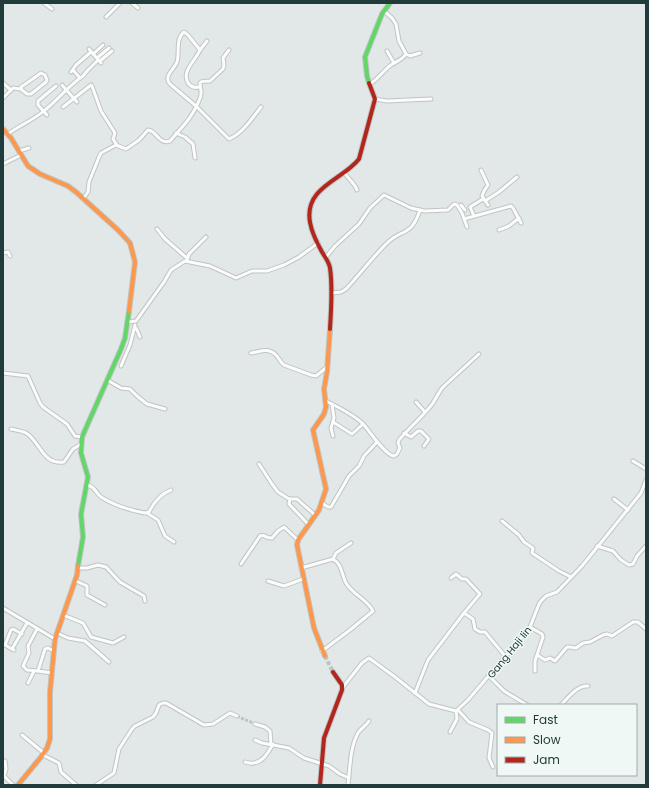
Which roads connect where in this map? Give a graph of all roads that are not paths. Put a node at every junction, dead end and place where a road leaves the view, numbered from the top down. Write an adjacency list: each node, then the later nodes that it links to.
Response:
1 (44, 3): 6 (street)
2 (120, 3): 8 (street)
3 (132, 3): 5 (street)
4 (390, 3): 7 (street)
5 (138, 8)
6 (52, 9)
7 (384, 11): 18 (street); 24 (street)
8 (106, 17)
9 (207, 41): 12 (street)
10 (103, 45): 16 (street)
11 (109, 48): 19 (street)
12 (200, 50): 26 (street); 37 (street)
13 (229, 50): 26 (street)
14 (112, 51): 19 (street)
15 (387, 51): 20 (street)
16 (91, 52): 19 (street); 21 (street)
17 (420, 53): 18 (street)
18 (406, 54): 20 (street)
19 (99, 60): 21 (street)
20 (394, 63): 24 (street)
21 (80, 78): 29 (street)
22 (3, 83): 28 (street)
23 (62, 84): 29 (street)
24 (370, 84): 34 (street)
25 (56, 86): 35 (street)
26 (200, 87): 37 (street)
27 (21, 89): 28 (street); 30 (street); 30 (street)
28 (11, 90): 31 (street)
29 (67, 90): 32 (street); 40 (street)
30 (32, 94): 35 (street)
31 (3, 98)
32 (73, 98): 36 (street); 39 (street); 45 (street)
33 (431, 98): 34 (street)
34 (375, 99): 51 (street)
35 (38, 100): 40 (street)
36 (77, 102)
37 (196, 106): 38 (street); 43 (street)
38 (261, 106)
39 (63, 107)
40 (44, 111): 41 (street); 44 (street)
41 (47, 115)
42 (3, 129): 44 (street)
43 (176, 133): 45 (street); 48 (street)
44 (8, 134): 47 (street)
45 (117, 145): 54 (street)
46 (29, 148): 47 (street)
47 (20, 153): 49 (street); 54 (street)
48 (195, 158)
49 (3, 164)
50 (481, 170): 55 (street)
51 (344, 172): 53 (street); 67 (street)
52 (517, 176): 55 (street)
53 (356, 190)
54 (83, 199): 73 (street)
55 (485, 202): 59 (street)
56 (461, 205): 57 (street); 58 (street); 61 (street)
57 (420, 210): 70 (street); 72 (street)
58 (465, 210)
59 (474, 216): 60 (street); 61 (street)
60 (519, 218): 62 (street); 65 (street)
61 (464, 219): 63 (street)
62 (521, 223)
63 (467, 227)
64 (157, 229): 71 (street)
65 (499, 230)
66 (206, 237): 71 (street)
67 (318, 243): 70 (street); 71 (street)
68 (3, 253): 69 (street)
69 (10, 256)
70 (326, 257): 72 (street)
71 (187, 259): 74 (street)
72 (332, 292): 79 (street)
73 (128, 322): 74 (street); 81 (street)
74 (135, 323): 75 (street); 78 (street)
75 (140, 337)
76 (251, 353): 79 (street)
77 (479, 354): 86 (street)
78 (121, 366)
79 (328, 367): 82 (street)
80 (3, 373): 92 (street)
81 (107, 380): 85 (street); 92 (street)
82 (326, 401): 84 (street); 104 (street)
83 (416, 402): 86 (street)
84 (332, 404): 87 (street); 88 (street)
85 (165, 409)
86 (425, 412): 90 (street)
87 (333, 422): 88 (street); 91 (street)
88 (363, 424): 93 (street)
89 (11, 429): 94 (street)
90 (404, 433): 93 (street); 95 (street)
91 (333, 436)
92 (82, 437): 94 (street)
93 (377, 442): 104 (street)
94 (81, 444): 100 (street)
95 (424, 446)
96 (633, 461): 98 (street)
97 (259, 464): 102 (street)
98 (646, 469)
99 (646, 481): 105 (street, Gang Haji Iin)
100 (88, 485): 106 (street); 117 (street)
101 (171, 490): 106 (street)
102 (290, 499): 107 (street); 109 (street)
103 (614, 499): 105 (street)
104 (322, 503): 107 (street)
105 (628, 510): 113 (street, Gang Haji Iin)
106 (147, 513): 111 (street)
107 (316, 515): 109 (street)
108 (502, 521): 119 (street)
109 (309, 525): 110 (street)
110 (298, 540): 116 (street); 118 (street)
111 (174, 542)
112 (351, 543): 115 (street)
113 (597, 546): 114 (street); 119 (street, Gang Haji Iin)
114 (646, 546)
115 (333, 559): 118 (street); 139 (street)
116 (241, 564)
117 (79, 568): 123 (street); 124 (street)
118 (301, 568): 121 (street)
119 (571, 577): 131 (street, Gang Haji Iin)
120 (451, 578): 127 (street)
121 (303, 579): 122 (street); 139 (street)
122 (268, 580)
123 (76, 581): 125 (street); 129 (street)
124 (145, 601)
125 (105, 605)
126 (4, 608): 128 (street); 130 (street)
127 (464, 613): 142 (street); 152 (street)
128 (3, 614)
129 (63, 615): 135 (street); 136 (street)
130 (27, 623): 132 (street); 134 (street)
131 (530, 627): 140 (street); 142 (street, Gang Haji Iin)
132 (37, 629): 137 (street); 144 (street)
133 (646, 629): 140 (street)
134 (22, 634): 134 (street)
135 (59, 634): 137 (street); 143 (street)
136 (124, 637)
137 (55, 639): 138 (street)
138 (54, 651): 144 (street); 147 (street)
139 (322, 651): 141 (street)
140 (537, 655): 145 (street)
141 (325, 656)
142 (505, 656): 148 (street, Gang Haji Iin)
143 (109, 662)
144 (36, 671): 147 (street); 149 (street)
145 (535, 671)
146 (333, 672): 151 (street)
147 (52, 673): 163 (street)
148 (489, 676): 153 (street); 155 (street, Gang Haji Iin)
149 (28, 683)
150 (588, 686): 154 (street)
151 (343, 687): 152 (street); 166 (street)
152 (415, 693): 155 (street)
153 (525, 704)
154 (562, 704)
155 (457, 711): 159 (street); 167 (street)
156 (237, 716): 173 (street)
157 (369, 721): 169 (street)
158 (255, 724): 162 (street)
159 (450, 732)
160 (22, 735): 163 (street)
161 (255, 740): 162 (street)
162 (272, 744): 165 (street); 166 (street)
163 (44, 754): 171 (street); 172 (street)
164 (5, 761): 168 (street)
165 (245, 762)
166 (323, 764): 169 (street); 174 (street)
167 (493, 767)
168 (4, 776): 170 (street)
169 (349, 778): 175 (street)
170 (13, 785)
171 (18, 785)
172 (76, 785)
173 (96, 785)
174 (320, 785)
175 (348, 785)

